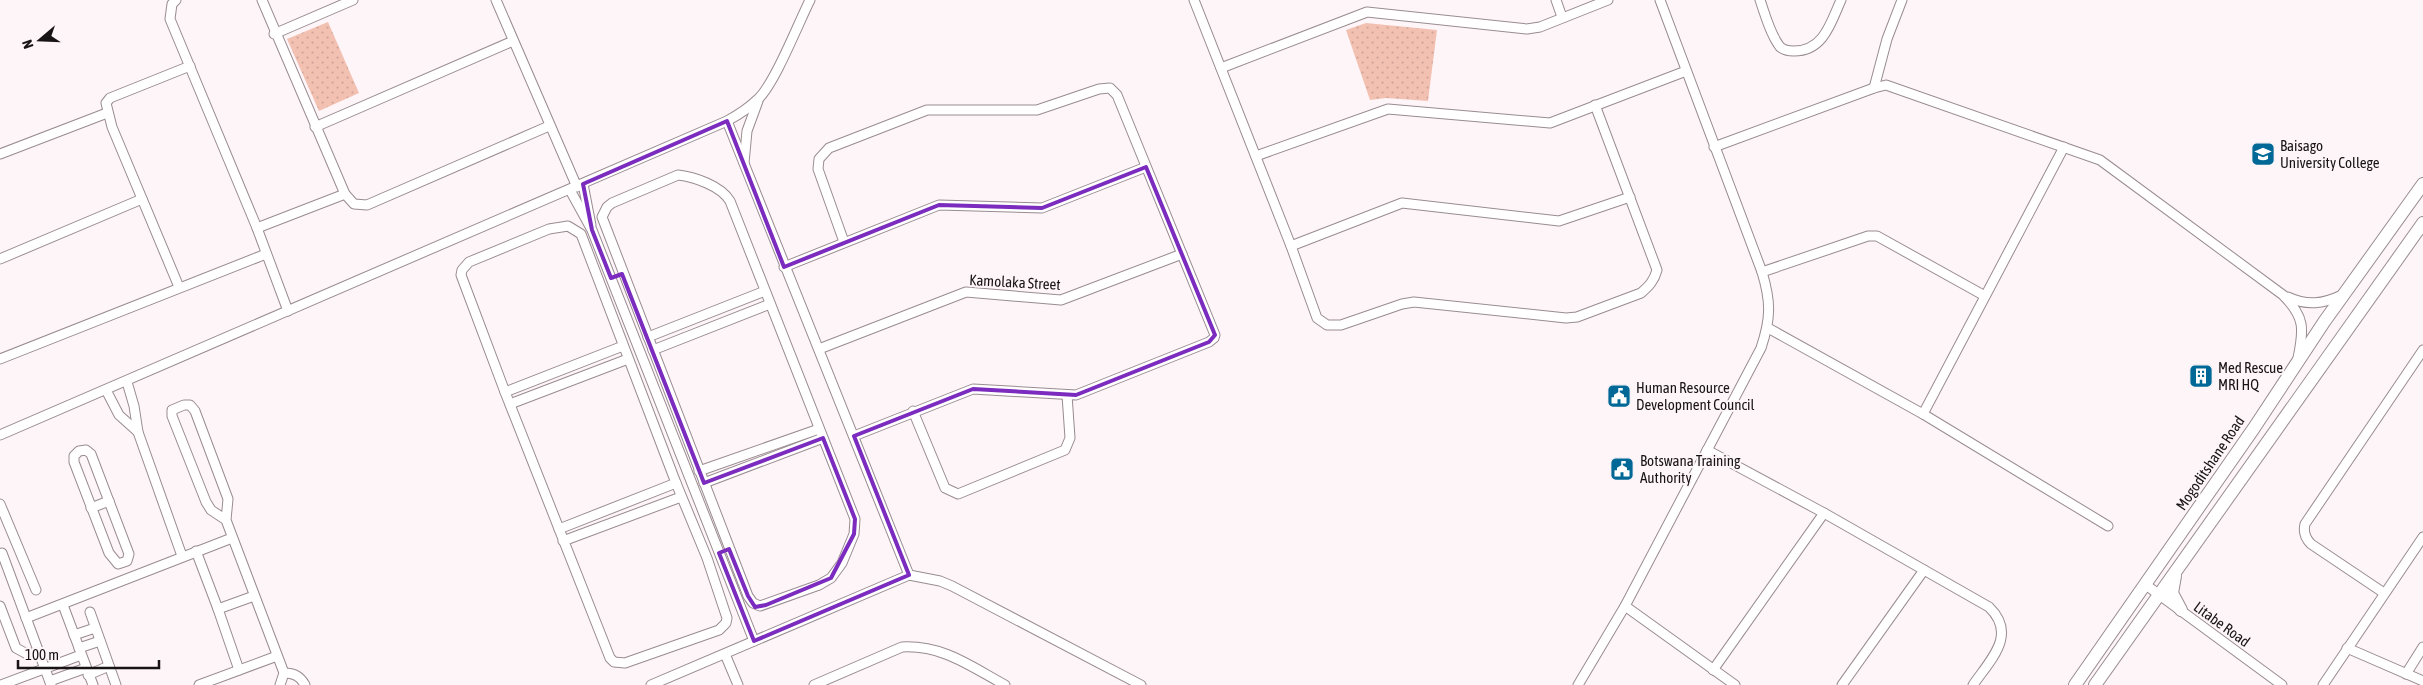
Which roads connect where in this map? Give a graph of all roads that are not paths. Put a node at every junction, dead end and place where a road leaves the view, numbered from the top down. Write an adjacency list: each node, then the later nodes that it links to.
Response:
1 (176, 0): 16 (street)
2 (262, 0): 14 (street)
3 (353, 0): 14 (street)
4 (496, 0): 15 (street)
5 (810, 0): 20 (street)
6 (1194, 0): 17 (street)
7 (1556, 0): 13 (street)
8 (1608, 0): 13 (street)
9 (1660, 0): 18 (street)
10 (1760, 0): 11 (street)
11 (1841, 0)
12 (1902, 0): 19 (street)
13 (1562, 17): 17 (street)
14 (274, 34): 25 (street)
15 (513, 41): 24 (street); 25 (street)
16 (190, 66): 22 (street); 38 (street)
17 (1221, 68): 29 (street)
18 (1686, 71): 21 (street); 26 (street)
19 (1874, 88): 26 (street); 27 (street)
20 (760, 98): 23 (street); 30 (street)
21 (1595, 105): 29 (street); 35 (street)
22 (107, 113): 28 (street); 36 (street)
23 (727, 121): 30 (street); 33 (street)
24 (549, 126): 33 (street); 34 (street)
25 (315, 127): 34 (street)
26 (1714, 146): 46 (street)
27 (2064, 147): 53 (street); 54 (street)
28 (0, 154)
29 (1256, 156): 41 (street)
30 (744, 165): 45 (street)
31 (1146, 167): 40 (street); 40 (street); 43 (street)
32 (2423, 184): 52 (main road, Mogoditshane Road)
33 (577, 187): 39 (street); 39 (street); 56 (street)
34 (345, 194): 38 (street)
35 (1630, 198): 41 (street); 41 (street)
36 (142, 199): 44 (street); 50 (street)
37 (2423, 223): 104 (main road)
38 (257, 228): 42 (street)
39 (592, 230): 48 (street)
40 (844, 242): 45 (street)
41 (1291, 246)
42 (266, 254): 50 (street); 56 (street)
43 (1182, 254): 60 (street, Kamolaka Street); 69 (street)
44 (0, 258)
45 (784, 267): 60 (street)
46 (1762, 272): 54 (street); 57 (street)
47 (622, 274): 48 (street); 51 (street); 58 (street)
48 (611, 278): 49 (street); 74 (street)
49 (599, 283): 59 (street); 68 (street)
50 (179, 287): 63 (street)
51 (765, 291): 55 (street); 58 (street)
52 (2343, 294): 53 (street); 65 (main road, Mogoditshane Road)
53 (2283, 295): 65 (street)
54 (1985, 296): 73 (street)
55 (770, 304): 61 (street); 76 (street)
56 (288, 311): 66 (street)
57 (1768, 328): 73 (street); 81 (street)
58 (648, 337): 61 (street)
59 (623, 346): 64 (street); 68 (street)
60 (819, 349): 79 (street)
61 (653, 350): 71 (street)
62 (2423, 350): 110 (street)
63 (0, 359)
64 (628, 359): 70 (street); 75 (street)
65 (2297, 363): 108 (main road, Mogoditshane Road)
66 (127, 382): 67 (street); 77 (street)
67 (106, 390): 77 (street); 78 (street)
68 (505, 392): 70 (street)
69 (1068, 395): 72 (street); 72 (street)
70 (510, 404): 92 (street)
71 (675, 411): 74 (street); 82 (street)
72 (913, 412): 79 (street)
73 (1923, 414): 91 (street)
74 (665, 415): 75 (street); 99 (street)
75 (652, 420): 84 (street)
76 (819, 429): 80 (street); 82 (street)
77 (138, 432): 101 (street)
78 (0, 434)
79 (854, 436): 106 (street)
80 (823, 438): 83 (street); 97 (street)
81 (1707, 450): 89 (street); 115 (street)
82 (699, 471): 83 (street)
83 (704, 483): 97 (street)
84 (676, 484): 85 (street); 92 (street)
85 (682, 497): 95 (street); 102 (street)
86 (109, 501): 88 (street); 88 (street); 103 (street)
87 (0, 504): 96 (street)
88 (92, 508): 103 (street)
89 (1824, 513): 105 (street); 133 (street)
90 (226, 520): 90 (street); 94 (street)
91 (2108, 526)
92 (559, 529): 95 (street)
93 (2423, 537): 110 (street)
94 (232, 538): 98 (street); 112 (street)
95 (563, 541): 102 (street)
96 (18, 547): 100 (street); 109 (street)
97 (729, 550): 99 (street)
98 (196, 551): 101 (street); 116 (street)
99 (719, 553): 102 (street); 123 (street)
100 (1, 554): 119 (street)
101 (182, 556): 107 (street)
102 (708, 558)
103 (124, 564): 107 (street)
104 (2177, 569): 111 (main road); 117 (main road)
105 (1924, 570): 154 (street); 155 (street)
106 (909, 575): 123 (street); 151 (street)
107 (130, 578): 113 (street)
108 (2146, 585): 111 (street, Litabe Road); 156 (main road, Mogoditshane Road)
109 (36, 590)
110 (2384, 593): 125 (street)
111 (2160, 594): 117 (street, Litabe Road); 157 (main road)
112 (254, 596): 116 (street); 129 (street)
113 (64, 604): 119 (street); 121 (street)
114 (0, 606): 126 (street)
115 (1626, 606): 133 (street); 152 (street)
116 (218, 609): 132 (street)
117 (2181, 610): 158 (street, Litabe Road)
118 (90, 612): 120 (street)
119 (26, 618): 126 (street)
120 (95, 628): 121 (street); 122 (street)
121 (74, 635): 127 (street)
122 (100, 641): 127 (street); 130 (street)
123 (754, 641): 128 (street)
124 (2423, 647): 136 (street)
125 (2347, 648): 136 (street); 159 (street)
126 (39, 652): 131 (street)
127 (80, 652): 131 (street); 134 (street)
128 (725, 654): 147 (street); 148 (street)
129 (277, 656): 132 (street); 135 (street)
130 (109, 666): 134 (street); 140 (street)
131 (45, 668): 139 (street); 141 (street)
132 (239, 670): 137 (street)
133 (1714, 670): 153 (street)
134 (87, 671): 139 (street); 142 (street)
135 (284, 673): 145 (street); 146 (street)
136 (2406, 674): 138 (street)
137 (227, 675): 143 (street); 144 (street)
138 (2423, 680)
139 (51, 683)
140 (113, 684)
141 (1, 685)
142 (92, 685)
143 (199, 685)
144 (231, 685)
145 (280, 685)
146 (305, 685)
147 (651, 685)
148 (738, 685)
149 (814, 685): 150 (street)
150 (1005, 685)
151 (1141, 685)
152 (1578, 685)
153 (1735, 685)
154 (1842, 685)
155 (1973, 685)
156 (2075, 685)
157 (2095, 685)
158 (2282, 685)
159 (2323, 685)

